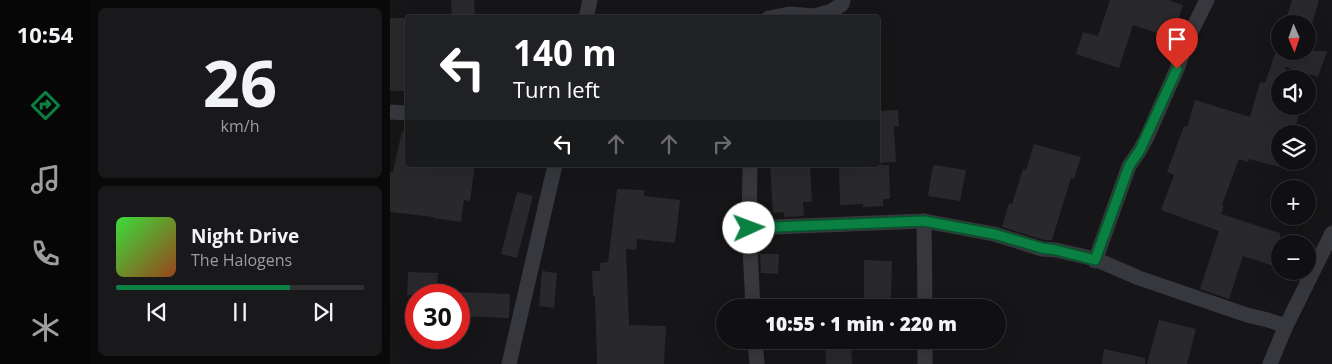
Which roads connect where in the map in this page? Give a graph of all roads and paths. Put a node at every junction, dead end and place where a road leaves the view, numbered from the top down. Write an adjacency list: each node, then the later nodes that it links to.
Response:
1 (590, 0): 4 (street)
2 (844, 0): 7 (street)
3 (1206, 0): 15 (street)
4 (587, 15)
5 (784, 15): 6 (street)
6 (802, 15)
7 (818, 15)
8 (390, 112): 9 (street)
9 (405, 113)
10 (555, 167): 21 (street)
11 (750, 167): 13 (street)
12 (924, 221): 13 (street); 15 (street); 17 (street)
13 (749, 228): 16 (street)
14 (1332, 233): 18 (street)
15 (1095, 260): 18 (street)
16 (753, 299)
17 (925, 299)
18 (1285, 328): 24 (street)
19 (756, 349): 22 (street)
20 (925, 349): 23 (street)
21 (508, 364)
22 (757, 364)
23 (925, 364)
24 (1270, 364)

